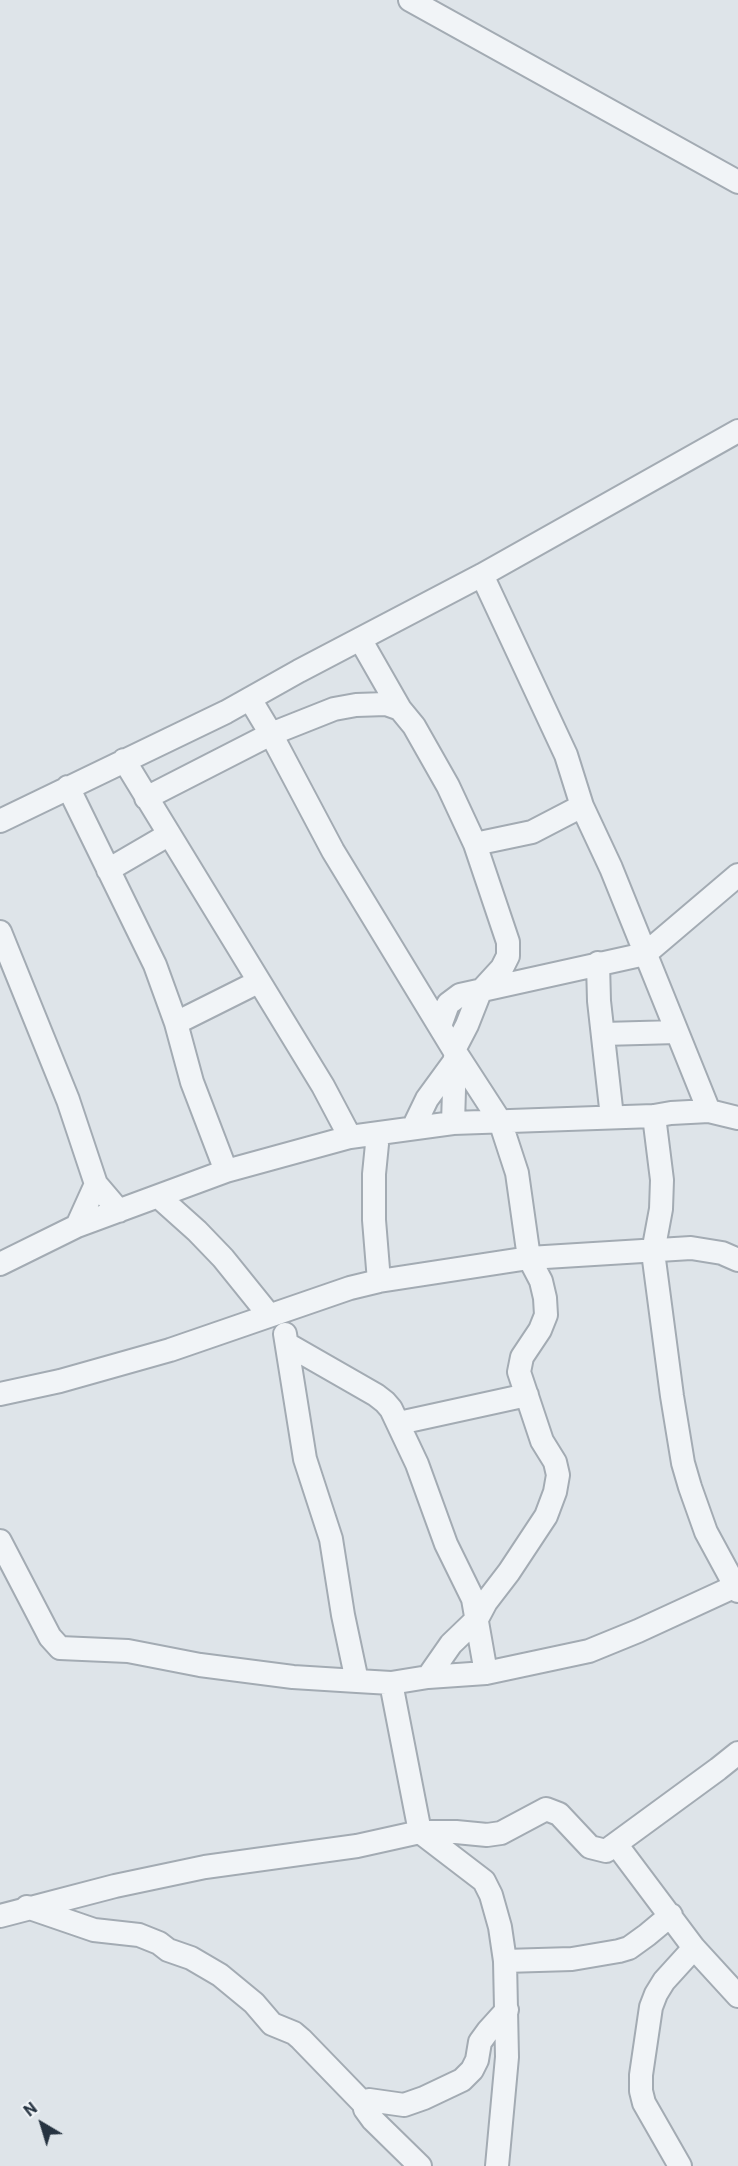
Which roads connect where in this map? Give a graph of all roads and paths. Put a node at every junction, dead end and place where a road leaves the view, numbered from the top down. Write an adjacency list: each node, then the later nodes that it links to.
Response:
1 (410, 0): 2 (street)
2 (738, 182)
3 (738, 431): 4 (street)
4 (482, 575): 5 (street); 12 (street)
5 (360, 639): 6 (street); 7 (street)
6 (250, 699): 8 (street); 9 (street)
7 (400, 709): 8 (street); 15 (street)
8 (271, 734): 11 (street); 24 (street)
9 (124, 760): 10 (street); 11 (street)
10 (68, 787): 13 (street); 16 (street)
11 (146, 798): 14 (street)
12 (582, 806): 15 (street); 19 (street)
13 (0, 821)
14 (168, 835): 16 (street); 21 (street)
15 (475, 844): 22 (street)
16 (108, 870): 23 (street)
17 (738, 875): 19 (street)
18 (0, 932): 38 (street)
19 (645, 954): 20 (street); 25 (street)
20 (598, 963): 22 (street); 26 (street)
21 (258, 982): 23 (street); 36 (street)
22 (480, 992): 24 (street); 27 (street)
23 (176, 1023): 37 (street)
24 (440, 1026): 27 (street)
25 (677, 1032): 26 (street); 28 (street)
26 (603, 1034): 30 (street)
27 (455, 1055): 32 (street); 33 (street); 34 (street)
28 (709, 1111): 29 (street); 31 (street)
29 (654, 1116): 30 (street); 42 (street)
30 (612, 1117): 32 (street)
31 (738, 1117)
32 (500, 1121): 33 (street); 43 (street)
33 (453, 1123): 34 (street)
34 (413, 1128): 35 (street)
35 (378, 1134): 36 (street); 46 (street)
36 (350, 1137): 37 (street)
37 (226, 1171): 39 (street)
38 (96, 1184): 40 (street); 41 (street)
39 (159, 1197): 40 (street); 47 (street)
40 (119, 1211): 41 (street)
41 (77, 1226): 45 (street)
42 (653, 1252): 43 (street); 44 (street); 53 (street)
43 (529, 1258): 46 (street); 50 (street)
44 (738, 1260)
45 (0, 1264)
46 (379, 1281): 47 (street)
47 (267, 1317): 48 (street); 49 (street)
48 (287, 1344): 51 (street); 57 (street)
49 (0, 1394)
50 (527, 1395): 51 (street); 54 (street)
51 (399, 1423): 54 (street)
52 (0, 1541): 57 (street)
53 (737, 1587): 55 (street)
54 (477, 1619): 55 (street); 56 (street)
55 (486, 1673): 56 (street)
56 (428, 1677): 58 (street)
57 (357, 1681): 58 (street)
58 (391, 1683): 60 (street)
59 (738, 1753): 61 (street)
60 (420, 1832): 61 (street); 62 (street); 66 (street)
61 (616, 1844): 63 (street)
62 (27, 1907): 64 (street); 69 (street)
63 (671, 1915): 65 (street); 66 (street)
64 (0, 1916)
65 (694, 1948): 67 (street); 72 (street)
66 (505, 1961): 68 (street)
67 (738, 1995)
68 (507, 2010): 69 (street); 71 (street)
69 (364, 2104): 70 (street)
70 (420, 2166)
71 (497, 2166)
72 (680, 2166)

